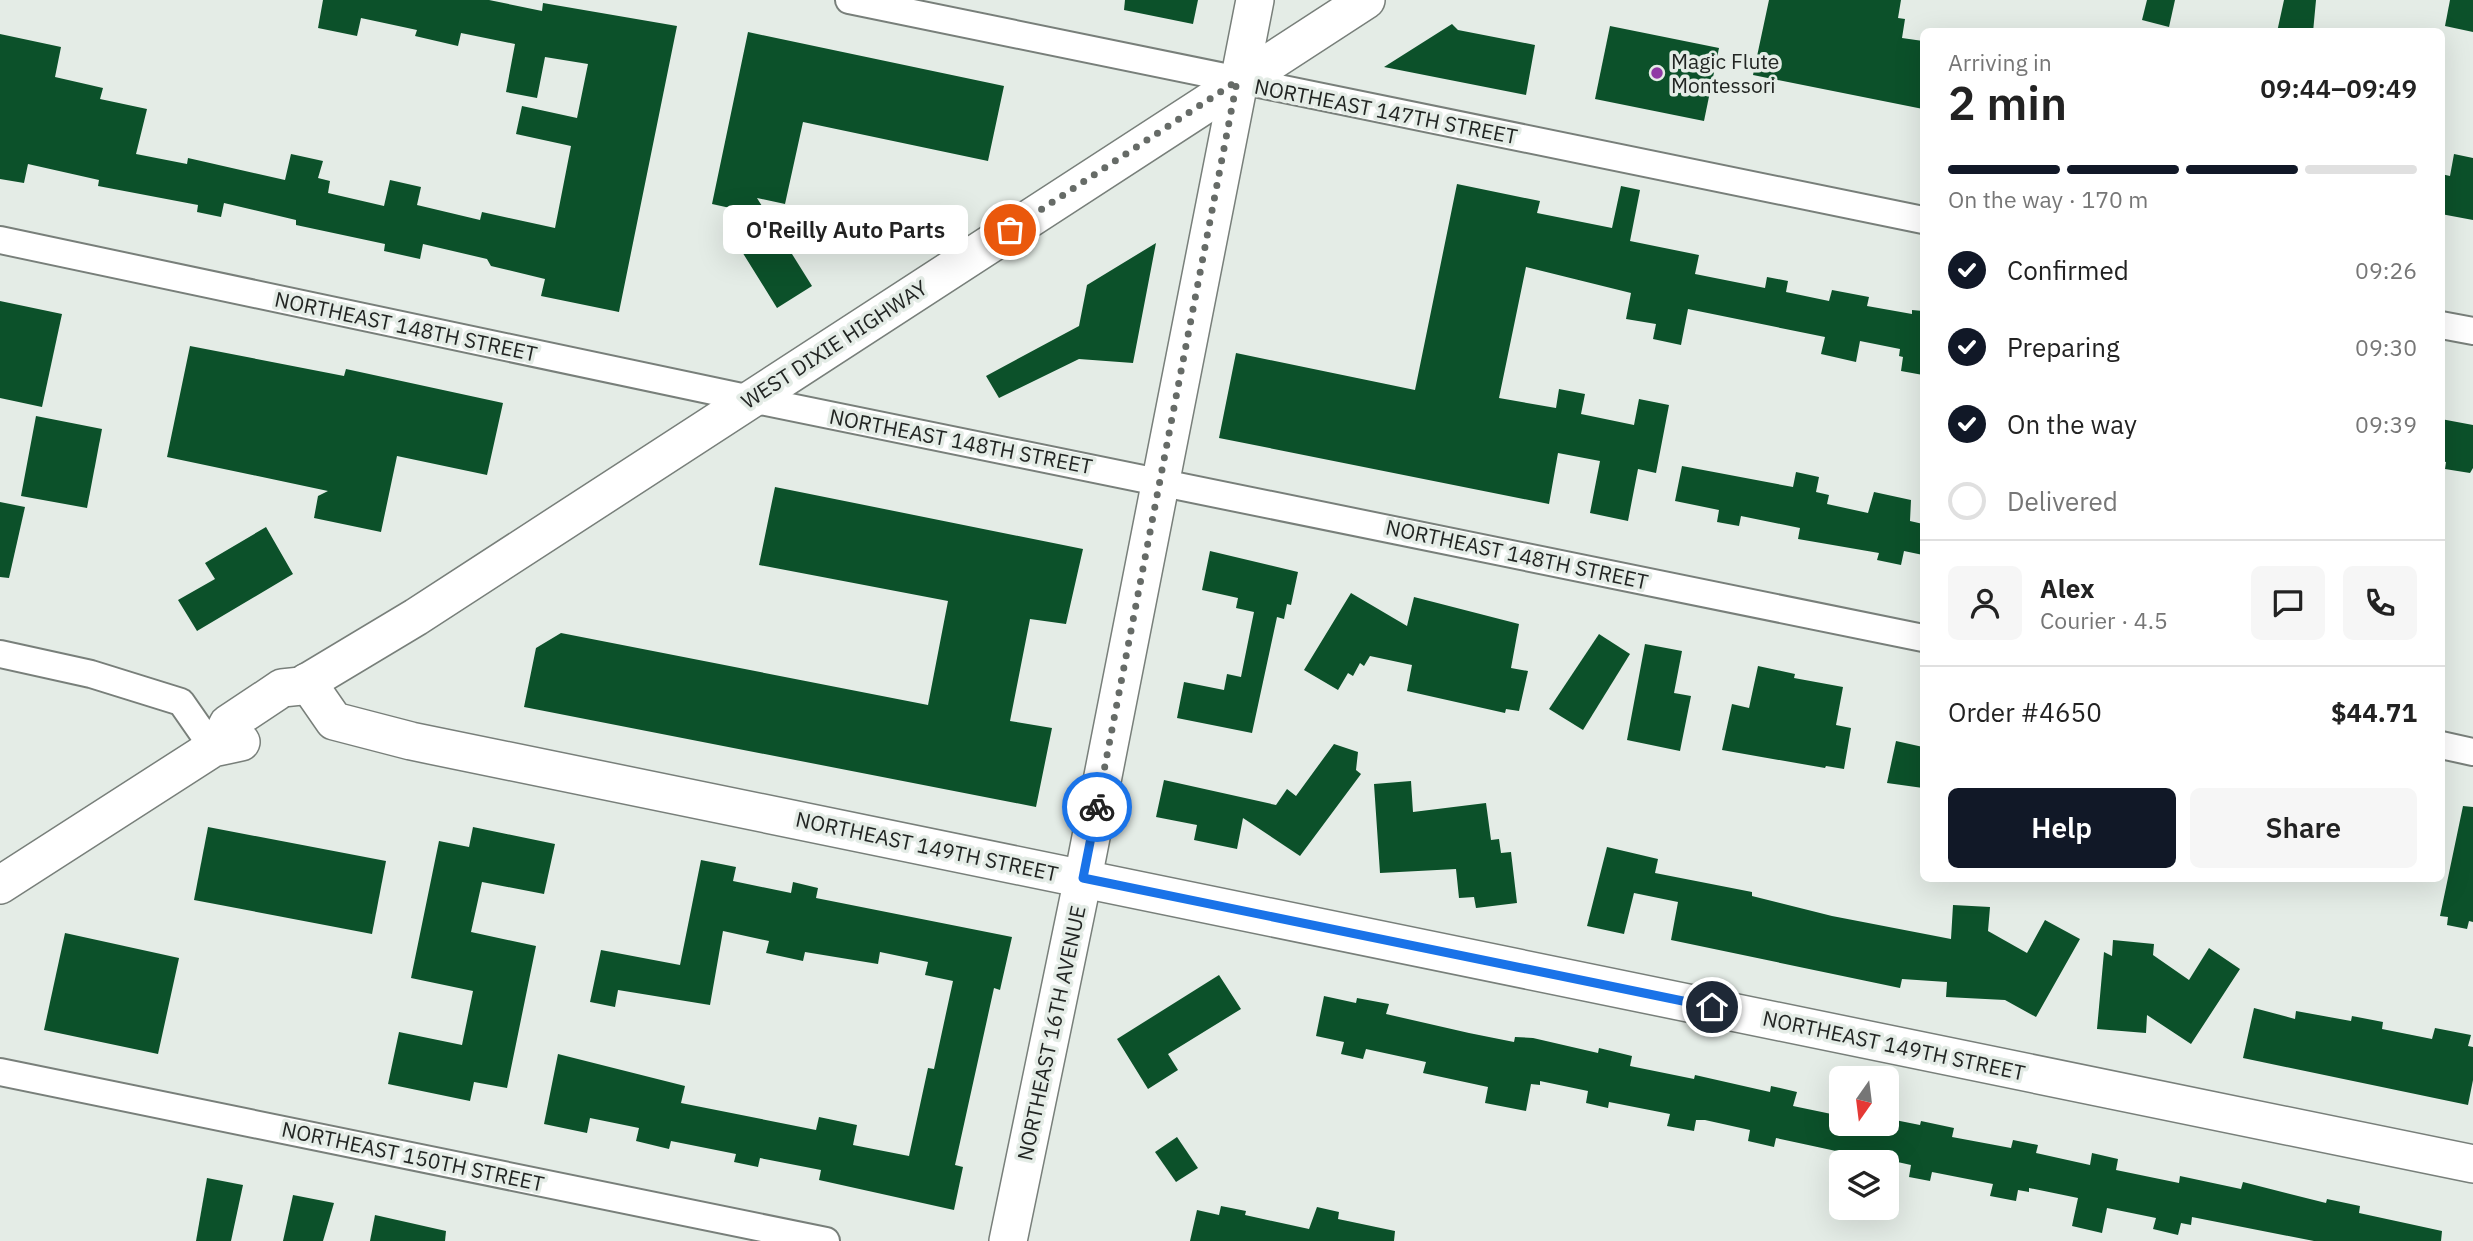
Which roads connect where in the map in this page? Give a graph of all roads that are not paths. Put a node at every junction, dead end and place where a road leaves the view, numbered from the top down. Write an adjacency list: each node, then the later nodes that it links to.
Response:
1 (849, 0): 4 (street, NORTHEAST 147TH STREET)
2 (1255, 0): 4 (street, NORTHEAST 16TH AVENUE)
3 (1366, 0): 4 (street, WEST DIXIE HIGHWAY)
4 (1237, 81): 5 (street, NORTHEAST 147TH STREET); 9 (street, WEST DIXIE HIGHWAY); 10 (street, NORTHEAST 16TH AVENUE)
5 (1920, 219)
6 (0, 240): 9 (street, NORTHEAST 148TH STREET)
7 (2445, 326): 8 (street)
8 (2473, 331)
9 (751, 399): 10 (street, NORTHEAST 148TH STREET); 13 (street, WEST DIXIE HIGHWAY)
10 (1161, 481): 11 (street, NORTHEAST 148TH STREET); 17 (street, NORTHEAST 16TH AVENUE)
11 (1920, 637)
12 (0, 654): 15 (street)
13 (304, 684): 15 (street, WEST DIXIE HIGHWAY); 17 (street, NORTHEAST 149TH STREET)
14 (2445, 746): 16 (street)
15 (215, 747): 18 (street, WEST DIXIE HIGHWAY)
16 (2473, 751)
17 (1083, 878): 20 (street, NORTHEAST 149TH STREET); 22 (street, NORTHEAST 16TH AVENUE)
18 (0, 885)
19 (0, 1072): 21 (street, NORTHEAST 150TH STREET)
20 (2473, 1164)
21 (827, 1241)
22 (1008, 1241)

